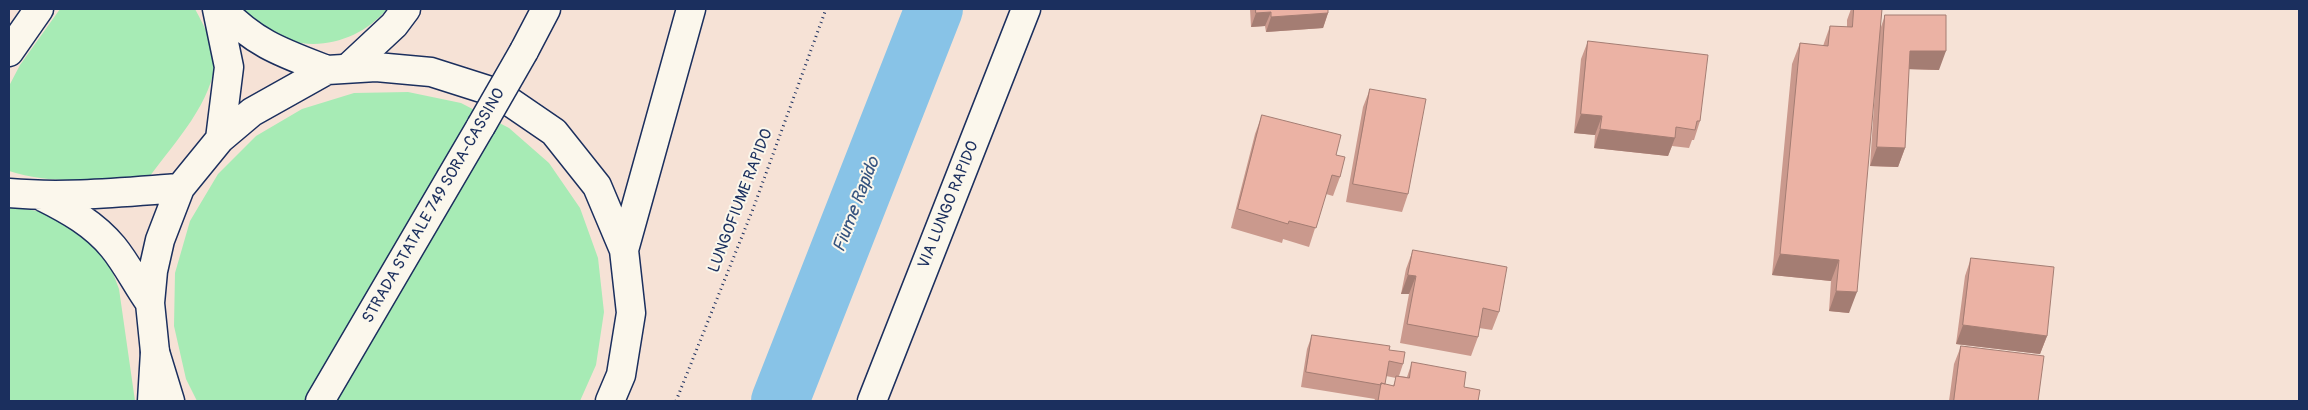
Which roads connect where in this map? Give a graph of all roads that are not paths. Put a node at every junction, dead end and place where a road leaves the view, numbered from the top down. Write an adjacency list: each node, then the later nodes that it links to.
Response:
1 (39, 9): 8 (main road)
2 (217, 9): 10 (main road)
3 (222, 9): 9 (main road)
4 (406, 9): 9 (main road)
5 (546, 9): 19 (main road, STRADA STATALE 749 SORA-CASSINO, bridge)
6 (691, 9): 14 (main road)
7 (1026, 9): 21 (main road, VIA LUNGO RAPIDO)
8 (9, 52)
9 (338, 68): 10 (main road); 14 (main road)
10 (220, 139): 11 (main road)
11 (180, 188): 13 (main road); 15 (main road)
12 (9, 193): 13 (main road)
13 (39, 196): 15 (main road)
14 (624, 250): 20 (main road)
15 (150, 303): 16 (main road)
16 (155, 352): 17 (main road); 18 (main road)
17 (152, 401)
18 (170, 401)
19 (320, 401)
20 (610, 401)
21 (872, 401)

